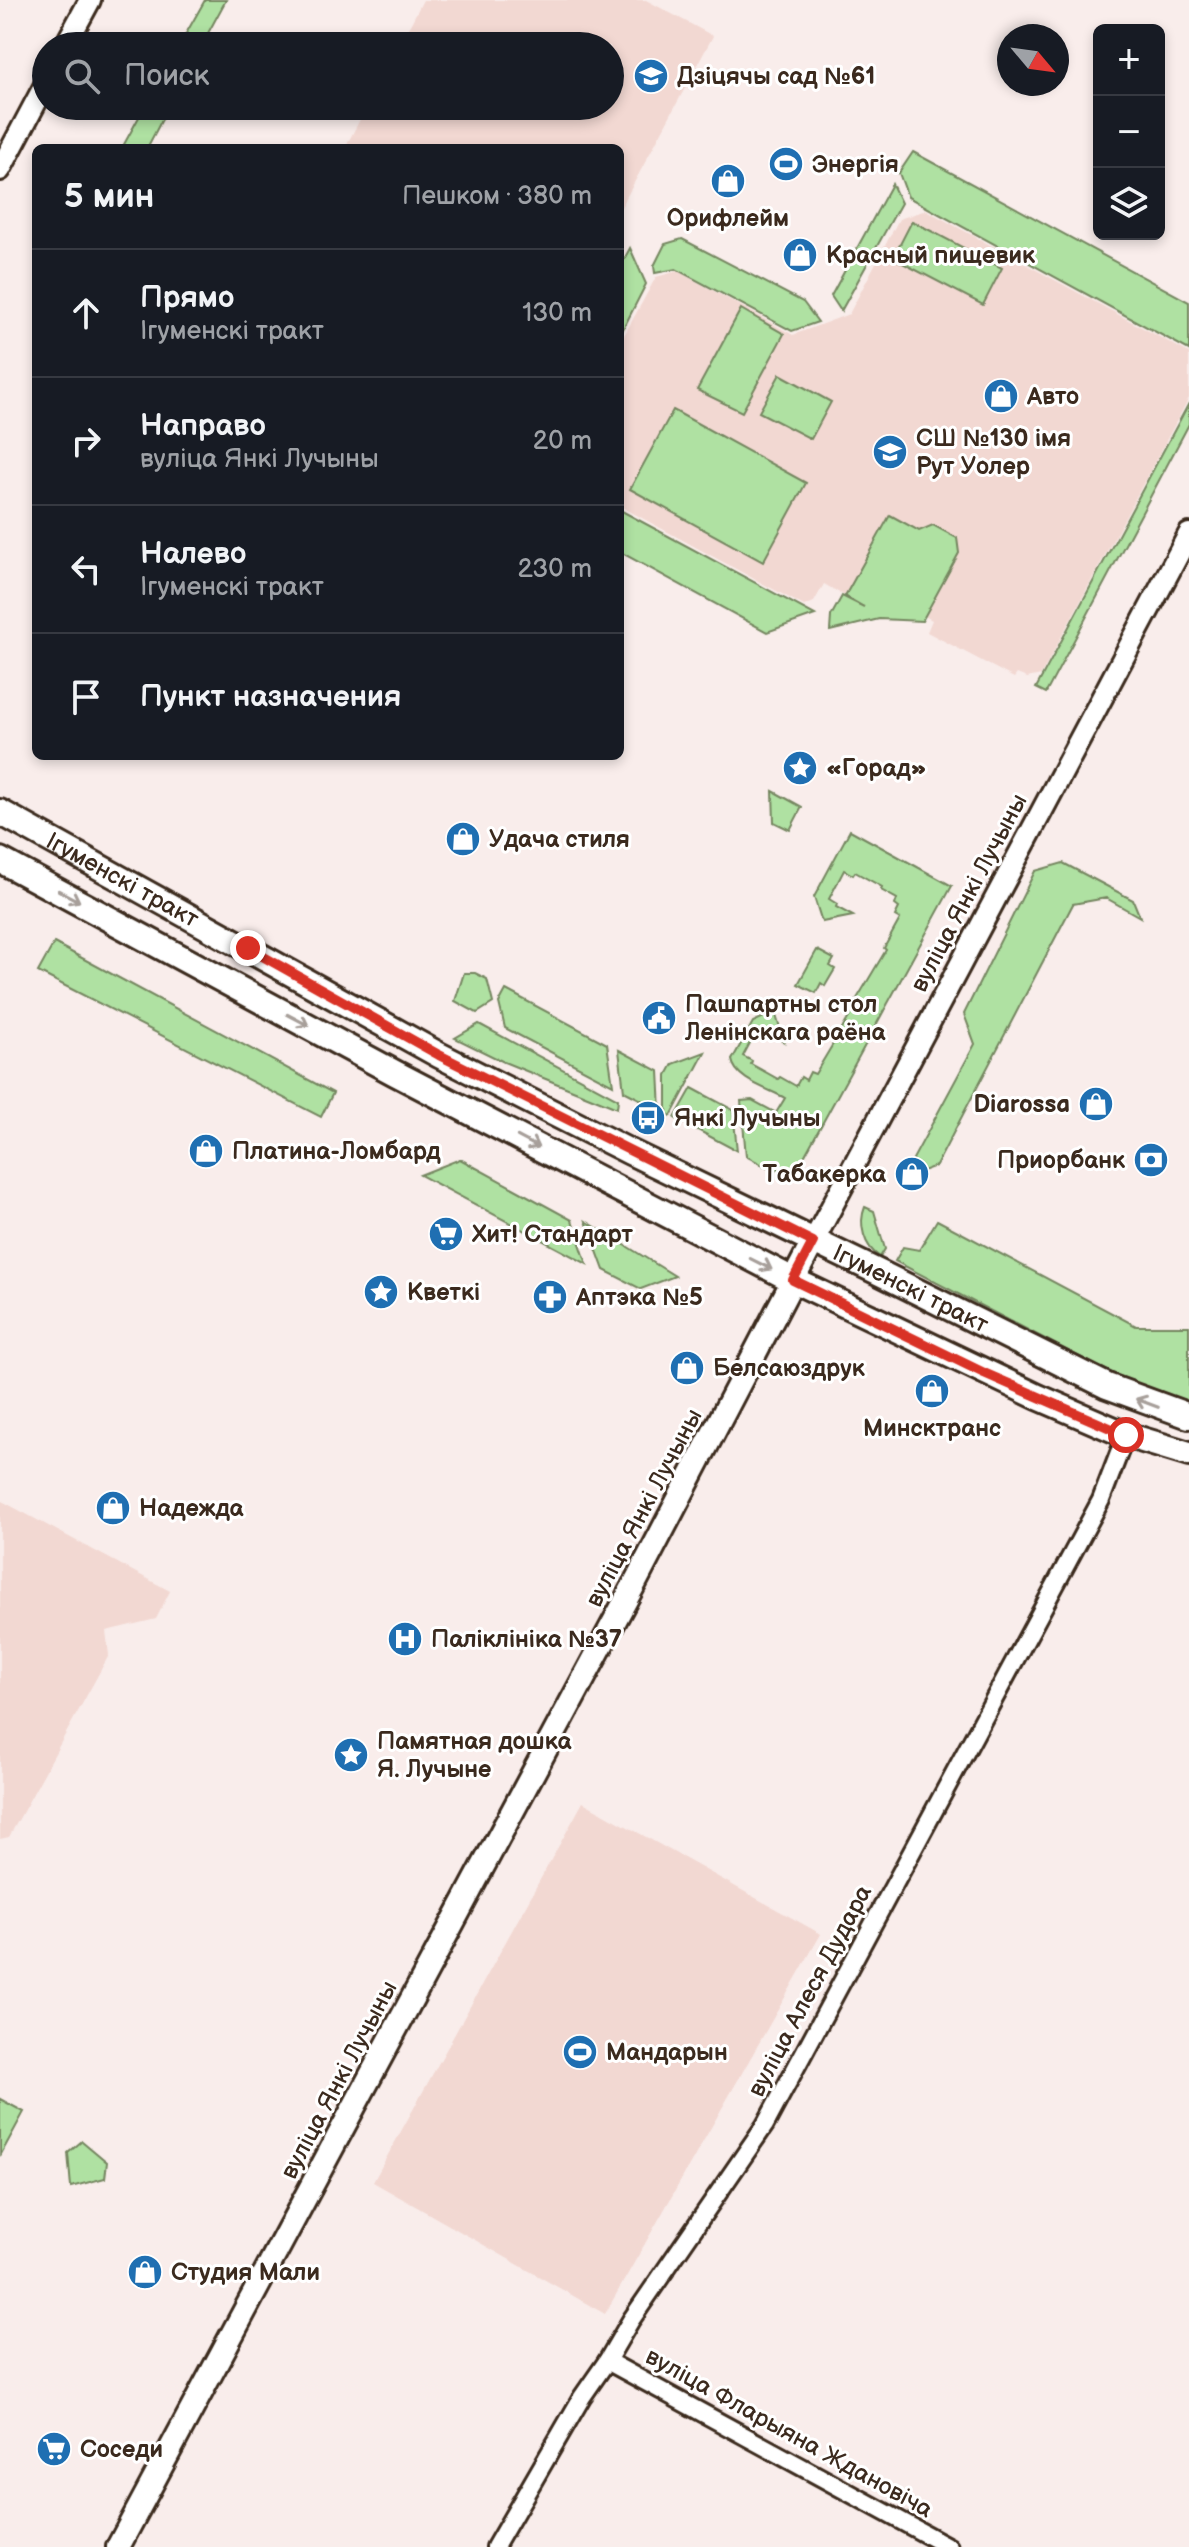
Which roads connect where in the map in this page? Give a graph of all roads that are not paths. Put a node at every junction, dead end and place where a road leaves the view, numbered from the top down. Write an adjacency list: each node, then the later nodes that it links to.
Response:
1 (90, 0): 2 (street)
2 (73, 32)
3 (32, 109): 4 (street)
4 (0, 170)
5 (1189, 534): 8 (street, вуліца Янкі Лучыны)
6 (0, 812): 8 (main road, Ігуменскі тракт)
7 (0, 860): 9 (main road, Ігуменскі тракт, one-way to 9)
8 (813, 1242): 9 (main road, вуліца Янкі Лучыны); 10 (main road, Ігуменскі тракт, one-way to 8)
9 (793, 1280): 11 (main road, Ігуменскі тракт); 14 (main road, вуліца Янкі Лучыны)
10 (1189, 1416)
11 (1126, 1435): 12 (main road, Ігуменскі тракт); 13 (street, вуліца Алеся Дудара)
12 (1189, 1454)
13 (607, 2361): 15 (street, вуліца Алеся Дудара); 16 (street, вуліца Фларыяна Ждановіча)
14 (118, 2547)
15 (495, 2547)
16 (949, 2547)

